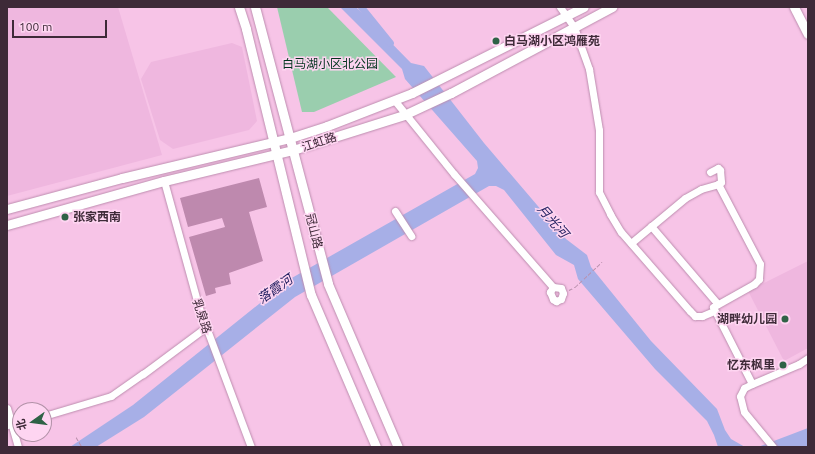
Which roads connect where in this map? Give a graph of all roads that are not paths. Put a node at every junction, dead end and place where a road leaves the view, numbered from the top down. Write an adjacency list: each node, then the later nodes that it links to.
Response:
1 (239, 7): 13 (main road, 冠山路)
2 (254, 7): 12 (main road, 冠山路)
3 (560, 7): 7 (street)
4 (584, 7): 7 (main road, 江虹路)
5 (612, 7): 8 (main road, 江虹路)
6 (794, 7): 9 (main road)
7 (567, 16): 8 (street); 10 (main road, 江虹路)
8 (574, 27): 11 (main road, 江虹路); 24 (street)
9 (808, 34)
10 (394, 101): 11 (street); 12 (main road, 江虹路)
11 (404, 115): 14 (main road, 江虹路); 25 (street)
12 (290, 138): 13 (main road, 江虹路); 14 (main road, 冠山路)
13 (274, 142): 15 (main road, 冠山路); 19 (main road, 江虹路)
14 (293, 150): 15 (main road, 江虹路); 37 (main road, 冠山路)
15 (276, 154): 17 (main road, 江虹路); 36 (main road, 冠山路)
16 (710, 172): 18 (street)
17 (164, 181): 21 (main road, 江虹路); 28 (street, 乳泉路)
18 (718, 184): 22 (street); 26 (street)
19 (7, 209)
20 (395, 212): 23 (street)
21 (7, 225)
22 (651, 226): 24 (street); 26 (street)
23 (411, 236)
24 (631, 243): 27 (street)
25 (553, 287)
26 (717, 303): 27 (street)
27 (714, 311): 30 (street)
28 (206, 327): 32 (street); 35 (street, 乳泉路)
29 (808, 358): 30 (street)
30 (752, 384): 38 (street)
31 (7, 408): 33 (street)
32 (52, 414)
33 (9, 425): 34 (street)
34 (18, 447)
35 (251, 447)
36 (376, 447)
37 (398, 447)
38 (773, 447)

